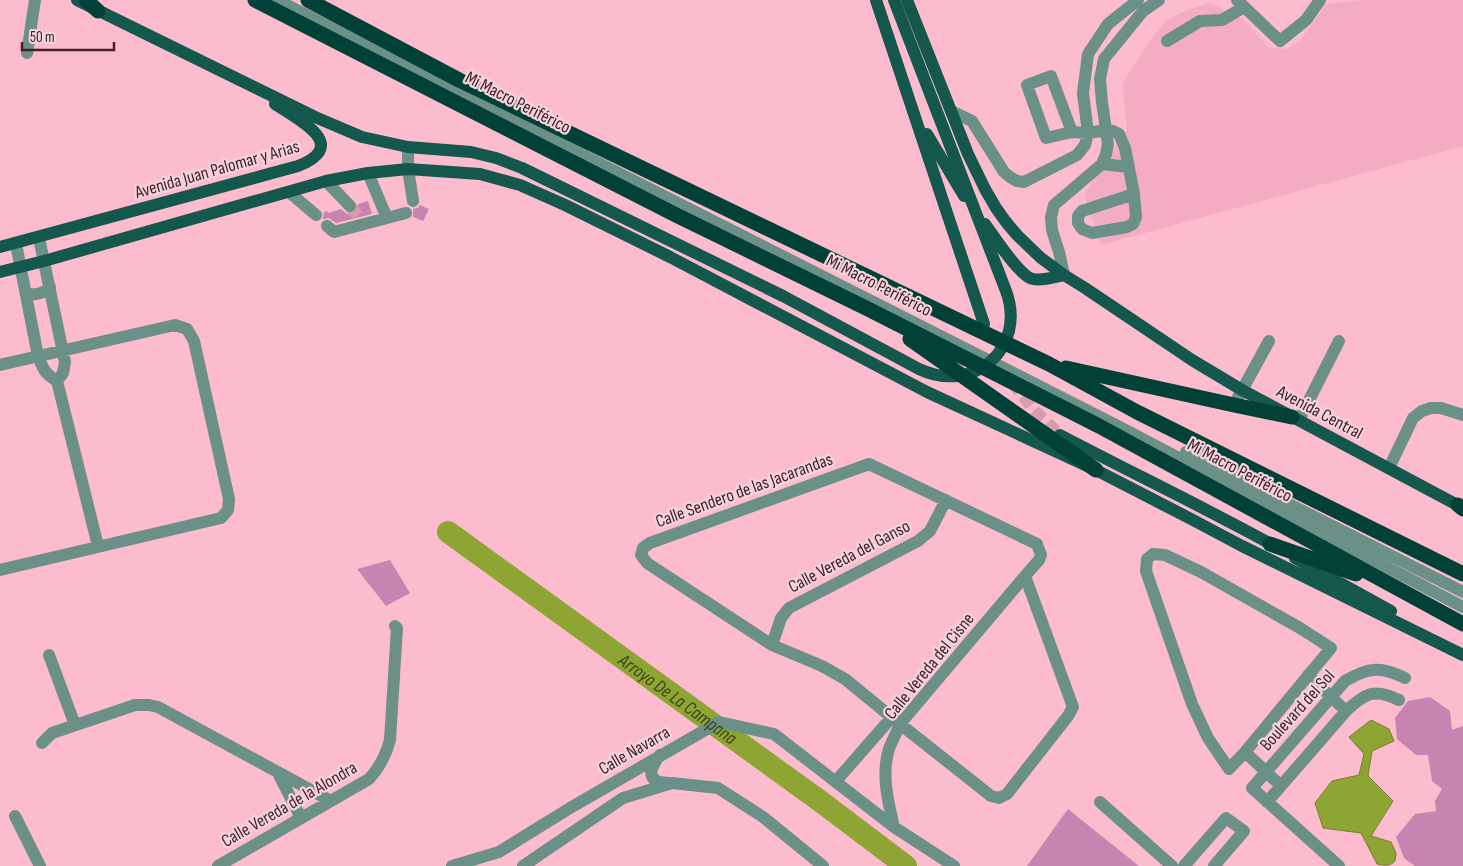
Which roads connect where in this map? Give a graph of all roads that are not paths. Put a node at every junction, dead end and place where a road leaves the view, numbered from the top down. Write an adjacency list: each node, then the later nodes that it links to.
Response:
1 (35, 0): 17 (street)
2 (77, 0): 15 (main road)
3 (86, 0): 15 (highway)
4 (255, 0): 47 (highway)
5 (277, 0): 72 (street, Mi Macro Periférico)
6 (291, 0): 71 (street, Mi Macro Periférico)
7 (308, 0): 53 (highway)
8 (876, 0): 19 (main road)
9 (894, 0): 24 (main road)
10 (908, 0): 20 (main road, Avenida Central)
11 (1138, 0): 23 (street)
12 (1158, 0): 21 (street)
13 (1320, 0): 14 (street)
14 (1241, 3): 16 (street)
15 (98, 11): 18 (main road)
16 (1167, 41)
17 (27, 53)
18 (229, 74): 24 (main road); 38 (main road, Avenida Juan Palomar y Arias)
19 (913, 110): 44 (main road); 48 (main road)
20 (951, 111): 23 (street); 44 (main road, Avenida Central)
21 (1106, 130): 23 (street); 25 (street); 26 (street)
22 (1072, 132): 22 (street); 23 (street)
23 (1088, 133)
24 (408, 148): 27 (street)
25 (1102, 164): 26 (street); 44 (street)
26 (1130, 166): 31 (street)
27 (408, 169): 28 (main road); 32 (street); 62 (main road)
28 (368, 172): 29 (main road); 36 (street)
29 (326, 181): 30 (main road); 33 (street)
30 (289, 192): 35 (street); 41 (main road)
31 (1134, 194): 31 (street)
32 (413, 201)
33 (350, 206)
34 (406, 213): 36 (street)
35 (316, 215)
36 (387, 218): 37 (street)
37 (327, 226)
38 (39, 238): 39 (main road, Avenida Juan Palomar y Arias); 41 (street)
39 (16, 244): 40 (main road, Avenida Juan Palomar y Arias); 42 (street)
40 (0, 247)
41 (44, 261): 42 (main road); 45 (street)
42 (21, 268): 43 (main road); 46 (street)
43 (0, 272)
44 (1064, 275): 56 (main road, Avenida Central)
45 (50, 287): 46 (street); 51 (street)
46 (26, 294): 52 (street)
47 (866, 308): 62 (highway); 73 (highway)
48 (984, 324)
49 (1269, 341): 56 (street)
50 (1339, 341): 59 (street)
51 (64, 351): 52 (street); 55 (street); 67 (street)
52 (38, 356): 54 (street); 55 (street)
53 (1049, 364): 57 (highway); 69 (highway)
54 (0, 366)
55 (57, 381): 67 (street)
56 (1242, 390): 57 (street); 59 (main road, Avenida Central)
57 (1234, 405): 59 (highway)
58 (1463, 415): 61 (street)
59 (1295, 418): 61 (main road, Avenida Central)
60 (1060, 435): 66 (main road)
61 (1389, 468): 64 (main road, Avenida Central)
62 (1096, 470): 78 (main road)
63 (946, 500): 65 (street, Calle Sendero de las Jacarandas); 76 (street, Calle Vereda del Ganso); 76 (street, Calle Sendero de las Jacarandas)
64 (1461, 507)
65 (1036, 544): 70 (street, Calle Vereda del Cisne)
66 (1270, 544): 73 (highway); 78 (main road)
67 (98, 546): 68 (street)
68 (0, 570)
69 (1463, 574)
70 (1026, 576): 84 (street, Calle Vereda del Cisne); 84 (street, Calle Sendero de las Jacarandas)
71 (1463, 592)
72 (1463, 606)
73 (1446, 615): 74 (highway)
74 (1463, 624)
75 (395, 626): 94 (street, Calle Vereda de la Alondra)
76 (772, 645): 84 (street, Calle Sendero de las Jacarandas)
77 (49, 655): 85 (street)
78 (1463, 655)
79 (1308, 675): 81 (street); 87 (street); 87 (street)
80 (1405, 678): 81 (street, Boulevard del Sol)
81 (1331, 697): 83 (street); 89 (street, Boulevard del Sol)
82 (1399, 700): 83 (street, Boulevard del Sol)
83 (1346, 711): 93 (street, Boulevard del Sol)
84 (896, 720): 91 (street, Calle Vereda del Cisne); 99 (street, Calle Vereda del Cisne)
85 (75, 725): 86 (street); 90 (street)
86 (42, 743)
87 (1245, 752): 89 (street)
88 (660, 755): 91 (street, Calle Navarra); 92 (street); 102 (street, Calle Navarra)
89 (1266, 771): 93 (street); 96 (street, Boulevard del Sol)
90 (278, 773): 94 (street); 98 (street)
91 (836, 781): 99 (street, Calle Navarra)
92 (672, 783): 103 (street, Calle Navarra); 104 (street, Calle Navarra)
93 (1281, 786): 96 (street, Boulevard del Sol)
94 (331, 801): 98 (street, Calle Vereda de la Alondra)
95 (1100, 802): 106 (street)
96 (1268, 802): 109 (street)
97 (15, 816): 100 (street)
98 (302, 818): 101 (street, Calle Vereda de la Alondra)
99 (894, 827): 105 (street, Calle Navarra)
100 (40, 866)
101 (218, 866)
102 (452, 866)
103 (524, 866)
104 (823, 866)
105 (954, 866)
106 (1172, 866)
107 (1184, 866): 108 (street)
108 (1214, 866)
109 (1339, 866)

